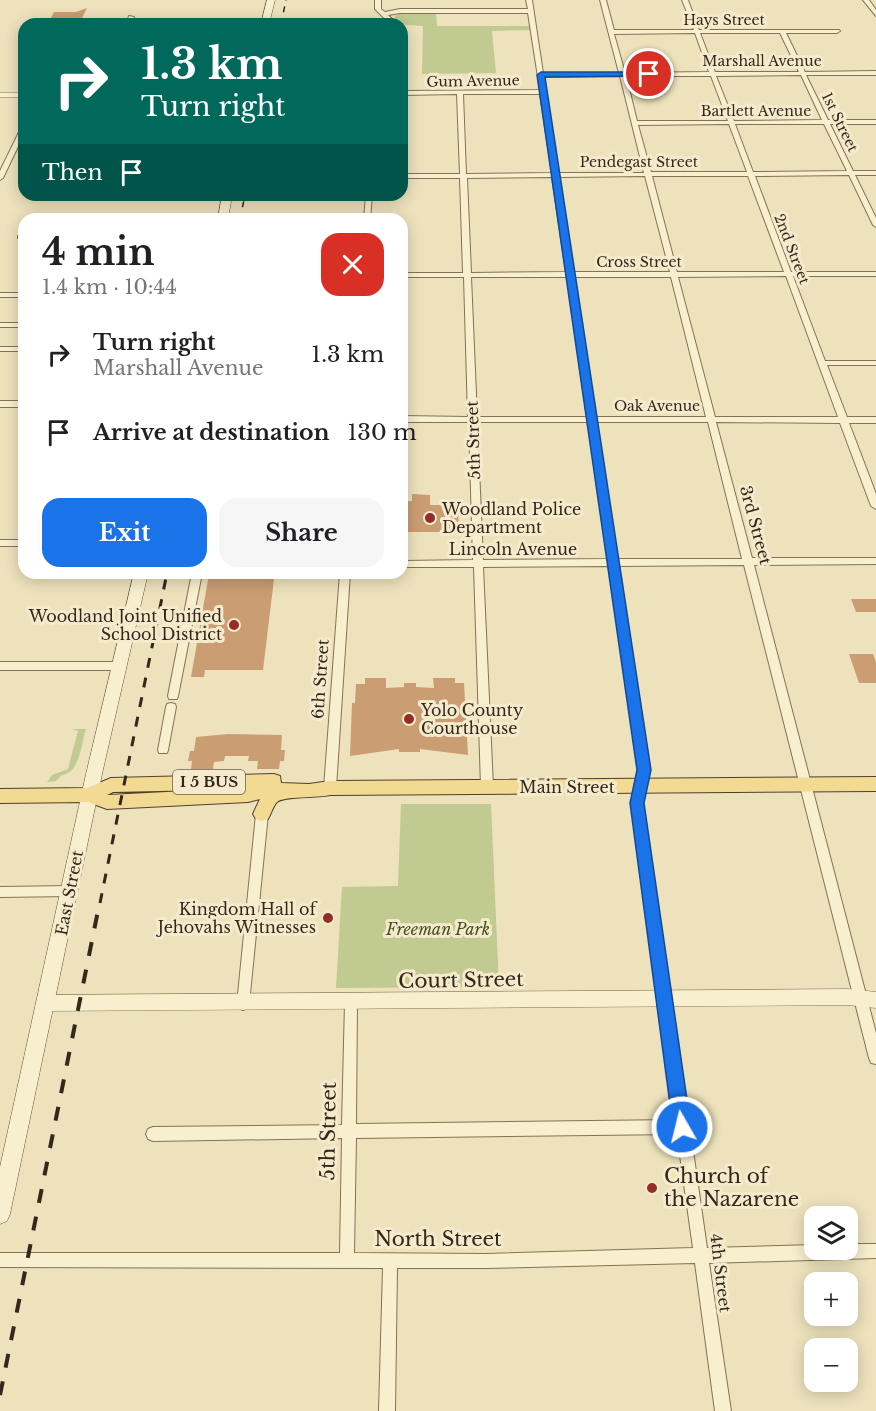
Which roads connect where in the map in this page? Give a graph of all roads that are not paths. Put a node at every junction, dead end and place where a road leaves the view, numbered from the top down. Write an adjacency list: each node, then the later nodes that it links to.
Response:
1 (271, 0): 10 (main road)
2 (378, 0): 8 (street)
3 (529, 0): 7 (street, 4th Street)
4 (603, 0): 14 (street, 3rd Street)
5 (685, 0): 15 (street, 2nd Street)
6 (866, 0): 9 (street)
7 (531, 11): 8 (street); 20 (street, 4th Street)
8 (384, 14): 11 (street)
9 (876, 15)
10 (267, 18)
11 (388, 18)
12 (782, 31): 13 (street, Hays Street); 15 (street, Hays Street); 19 (street, 1st Street)
13 (837, 31)
14 (612, 32): 15 (street, Hays Street); 17 (street, 3rd Street)
15 (697, 32): 18 (street, 2nd Street)
16 (876, 73): 19 (street, Marshall Avenue)
17 (623, 74): 18 (street, Marshall Avenue); 20 (street, Marshall Avenue); 28 (street, 3rd Street)
18 (711, 74): 19 (street, Marshall Avenue); 29 (street, 2nd Street)
19 (803, 74): 26 (street, 1st Street)
20 (541, 75): 21 (street, 4th Street)
21 (543, 92): 23 (street, Gum Avenue); 36 (street, 4th Street)
22 (408, 93): 23 (street, Gum Avenue)
23 (460, 93): 35 (street, 5th Street)
24 (0, 95): 25 (street)
25 (18, 95)
26 (827, 122): 27 (street, Bartlett Avenue); 29 (street, Bartlett Avenue); 31 (street, 1st Street)
27 (876, 122)
28 (635, 123): 29 (street, Bartlett Avenue); 33 (street, 3rd Street)
29 (732, 123): 34 (street, 2nd Street)
30 (18, 140): 38 (street)
31 (852, 173): 32 (street, Pendegast Street); 34 (street, Pendegast Street); 39 (street, 1st Street)
32 (876, 173)
33 (649, 174): 34 (street, Pendegast Street); 36 (street, Pendegast Street); 42 (street, 3rd Street)
34 (751, 174): 43 (street, 2nd Street)
35 (464, 175): 36 (street, Pendegast Street); 37 (street, Pendegast Street); 46 (street, 5th Street)
36 (556, 175): 41 (street, 4th Street)
37 (408, 176)
38 (0, 178)
39 (873, 211): 40 (street, 1st Street)
40 (876, 225)
41 (571, 274): 42 (street, Cross Street); 46 (street, Cross Street); 59 (street, 4th Street)
42 (674, 274): 43 (street, Cross Street); 60 (street, 3rd Street)
43 (788, 274): 44 (street, Cross Street); 53 (street, 2nd Street)
44 (876, 274)
45 (408, 275): 46 (street, Cross Street)
46 (467, 275): 58 (street, 5th Street)
47 (0, 295): 48 (street)
48 (18, 295)
49 (0, 325): 50 (street)
50 (18, 325)
51 (0, 349): 52 (street)
52 (18, 349)
53 (822, 363): 54 (street); 62 (street, 2nd Street)
54 (876, 363)
55 (0, 404): 56 (street)
56 (18, 404)
57 (408, 419): 58 (street, Oak Avenue)
58 (473, 419): 59 (street, Oak Avenue); 70 (street, 5th Street)
59 (592, 419): 60 (street, Oak Avenue); 68 (street, 4th Street)
60 (712, 420): 62 (street, Oak Avenue); 67 (street, 3rd Street)
61 (876, 420): 62 (street, Oak Avenue)
62 (843, 421): 63 (street, 2nd Street)
63 (876, 506)
64 (0, 543): 65 (street)
65 (18, 543)
66 (876, 561): 67 (street, Lincoln Avenue)
67 (749, 562): 68 (street, Lincoln Avenue); 77 (street, 3rd Street)
68 (613, 563): 70 (street, Lincoln Avenue); 79 (street, 4th Street)
69 (408, 564): 70 (street, Lincoln Avenue)
70 (478, 564): 80 (street, 5th Street)
71 (140, 579): 75 (main road, East Street)
72 (196, 579): 76 (street)
73 (345, 579): 81 (street, 6th Street)
74 (0, 666): 75 (street)
75 (119, 666): 84 (main road, East Street)
76 (163, 750)
77 (806, 784): 78 (main road, Main Street / I 5 BUS); 79 (main road, Main Street / I 5 BUS); 90 (street, 3rd Street)
78 (876, 784)
79 (640, 786): 80 (main road, Main Street / I 5 BUS); 89 (street, 4th Street)
80 (487, 787): 81 (main road, Main Street / I 5 BUS)
81 (332, 788): 82 (main road, Main Street / I 5 BUS); 84 (main road, Main Street / I 5 BUS)
82 (278, 792): 85 (main road, Main Street / I 5 BUS); 86 (main road)
83 (0, 795): 84 (main road, I 5 BUS)
84 (89, 795): 85 (main road, Main Street / I 5 BUS); 87 (main road, East Street)
85 (248, 795): 86 (main road)
86 (262, 813): 93 (street)
87 (70, 891): 88 (street); 92 (main road, East Street)
88 (0, 892)
89 (664, 999): 90 (street, Court Street); 91 (street, Court Street); 95 (street, 4th Street)
90 (869, 1000): 94 (street, 3rd Street)
91 (351, 1002): 93 (street, Court Street); 96 (street, 5th Street)
92 (46, 1004): 93 (street, Court Street); 98 (main road, East Street)
93 (243, 1004)
94 (876, 1058)
95 (682, 1127): 96 (street); 100 (street, 4th Street)
96 (348, 1130): 97 (street); 102 (street, 5th Street)
97 (153, 1134)
98 (0, 1214)
99 (876, 1251): 100 (street, North Street)
100 (702, 1254): 103 (street, North Street); 105 (street, 4th Street)
101 (0, 1260): 102 (street, North Street)
102 (347, 1260): 103 (street, North Street)
103 (390, 1261): 104 (street)
104 (387, 1411)
105 (723, 1411)

